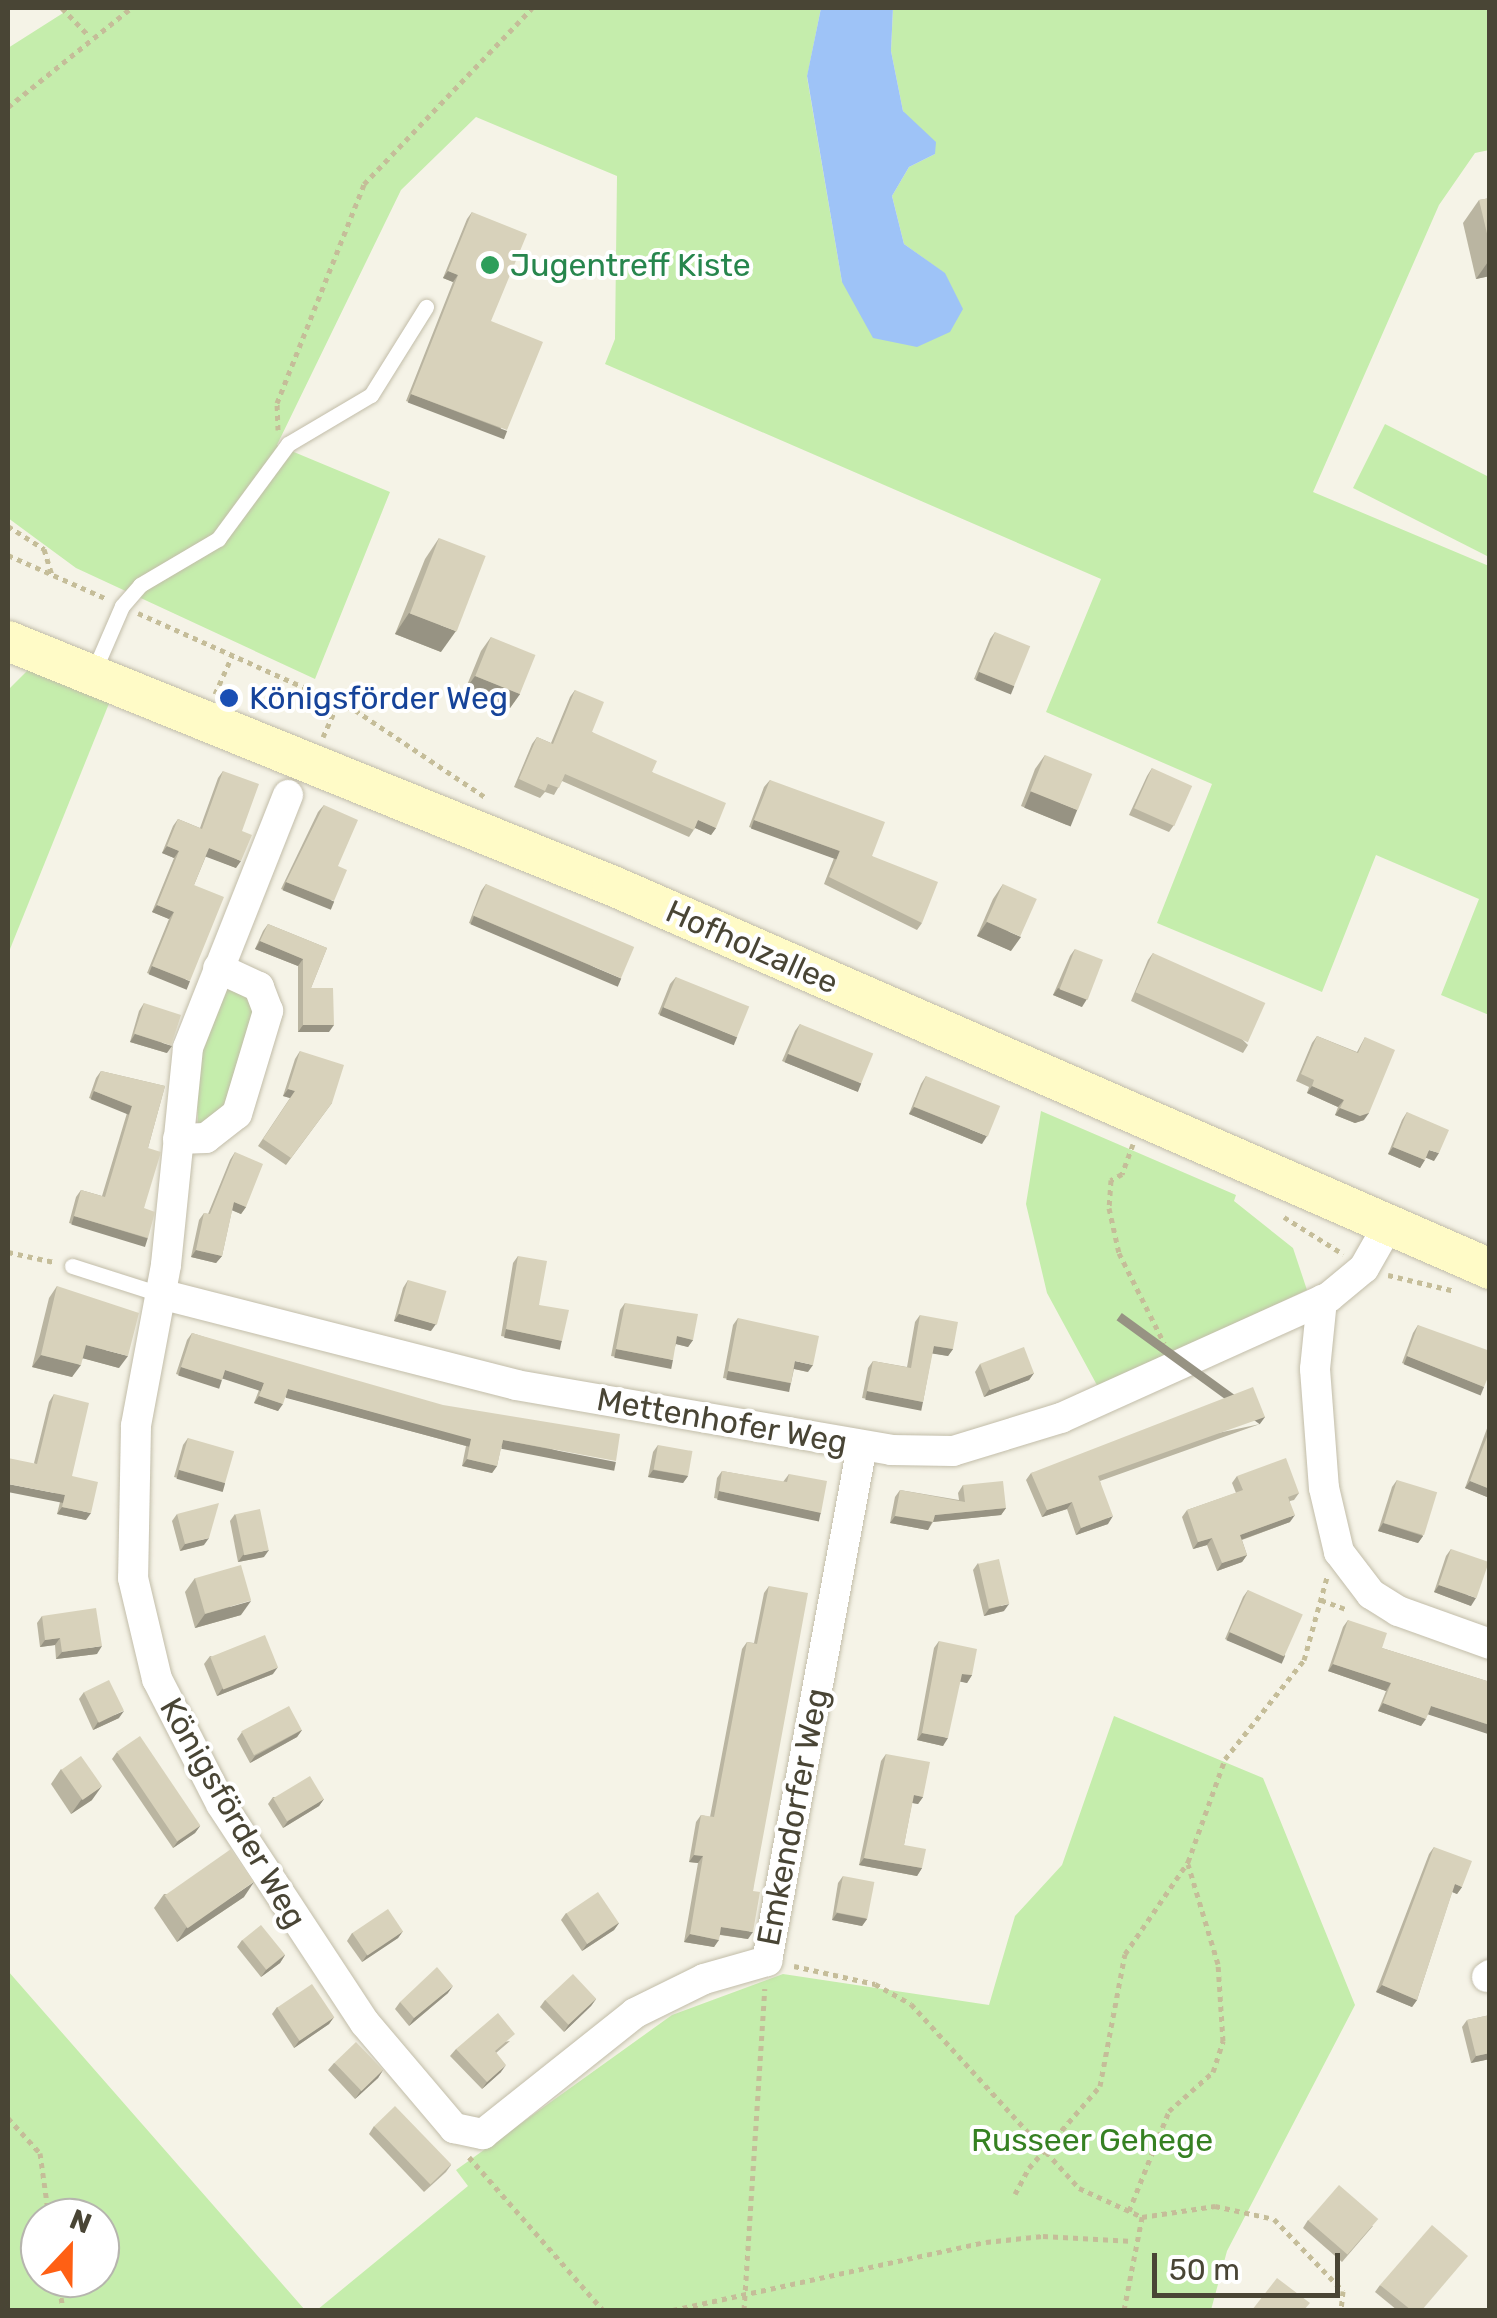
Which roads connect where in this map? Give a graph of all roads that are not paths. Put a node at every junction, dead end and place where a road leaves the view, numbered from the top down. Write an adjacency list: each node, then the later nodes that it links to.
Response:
1 (426, 306): 3 (lane)
2 (8, 641): 3 (street, Hofholzallee)
3 (92, 673): 7 (street, Hofholzallee)
4 (288, 795): 5 (street, Königsförder Weg)
5 (218, 968): 6 (street, Königsförder Weg); 6 (street)
6 (178, 1139): 10 (street, Königsförder Weg)
7 (1388, 1226): 9 (street, Hofholzallee); 11 (street, Mettenhofer Weg)
8 (72, 1266): 10 (lane, Mettenhofer Weg)
9 (1490, 1269)
10 (160, 1294): 12 (street, Mettenhofer Weg); 14 (street, Königsförder Weg)
11 (1322, 1300): 12 (street, Mettenhofer Weg); 13 (street)
12 (862, 1446): 14 (street, Emkendorfer Weg)
13 (1490, 1644)
14 (466, 2135)

